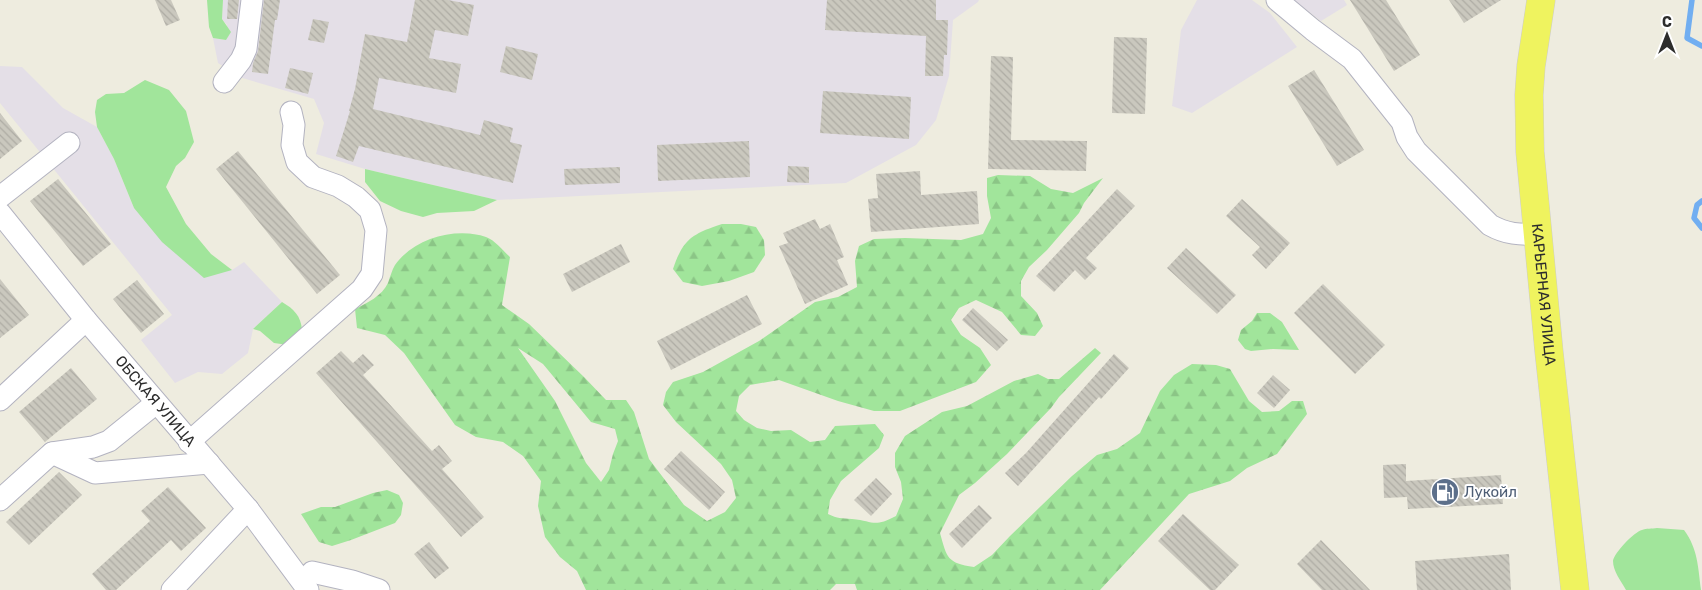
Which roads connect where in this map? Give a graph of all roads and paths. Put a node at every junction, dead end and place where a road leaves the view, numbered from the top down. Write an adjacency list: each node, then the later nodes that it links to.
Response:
1 (252, 0): 4 (street)
2 (1277, 0): 9 (street)
3 (1541, 0): 9 (main road, КАРЬЕРНАЯ УЛИЦА)
4 (224, 82)
5 (291, 112): 13 (street)
6 (69, 143): 7 (street)
7 (0, 197)
8 (0, 213): 10 (street, ОБСКАЯ УЛИЦА)
9 (1538, 234): 21 (main road, КАРЬЕРНАЯ УЛИЦА)
10 (86, 320): 11 (street); 12 (street, ОБСКАЯ УЛИЦА)
11 (0, 400)
12 (156, 403): 13 (street, ОБСКАЯ УЛИЦА); 14 (street)
13 (189, 442): 15 (street, ОБСКАЯ УЛИЦА)
14 (52, 453): 15 (street); 16 (street)
15 (209, 463): 17 (street, ОБСКАЯ УЛИЦА)
16 (0, 500)
17 (248, 509): 18 (street, ОБСКАЯ УЛИЦА); 19 (street)
18 (310, 581): 20 (street)
19 (172, 590)
20 (379, 590)
21 (1576, 590)

